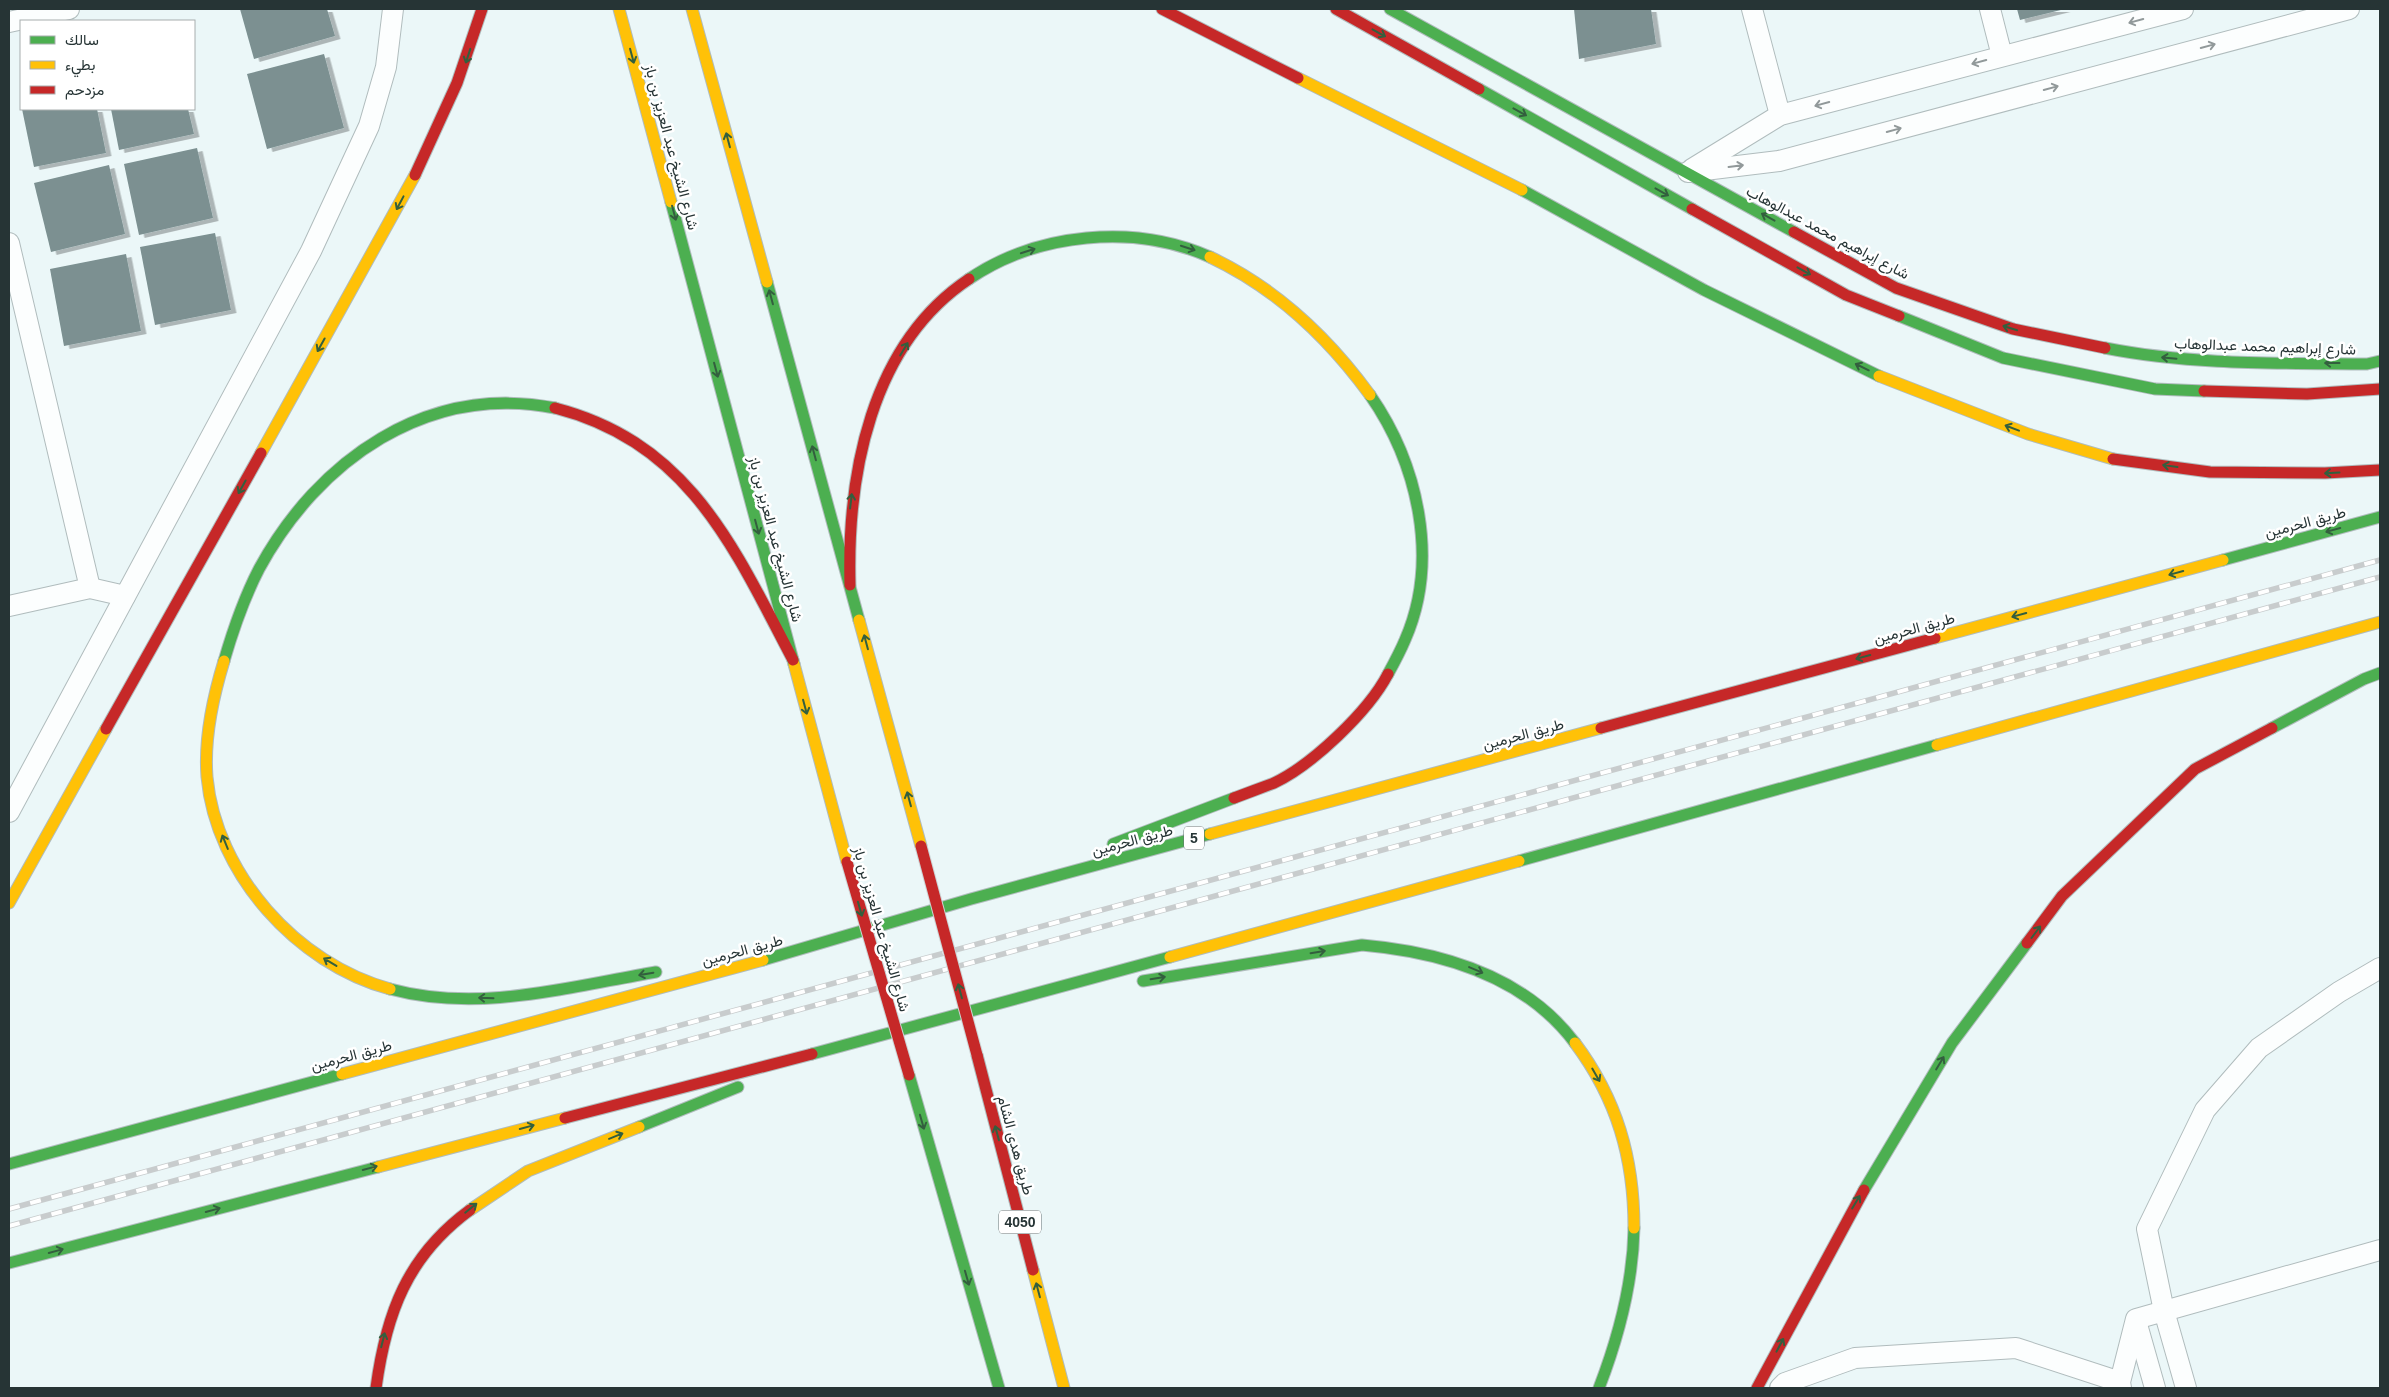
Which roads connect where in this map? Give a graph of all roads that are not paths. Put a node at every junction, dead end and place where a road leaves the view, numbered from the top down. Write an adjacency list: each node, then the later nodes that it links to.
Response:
1 (69, 9): 13 (street)
2 (393, 9): 24 (street)
3 (482, 9): 33 (main road, one-way to 33)
4 (619, 9): 27 (main road, شارع الشيخ عبد العزيز بن باز, one-way to 27)
5 (692, 9): 22 (main road, one-way to 5)
6 (1162, 9): 20 (main road, one-way to 6)
7 (1336, 9): 19 (main road, one-way to 19)
8 (1390, 9): 16 (main road, شارع إبراهيم محمد عبدالوهاب)
9 (1752, 9): 15 (street)
10 (1990, 9): 14 (street)
11 (2183, 9): 14 (street, one-way to 14)
12 (2349, 9): 16 (street, one-way to 12)
13 (9, 22)
14 (2002, 56): 15 (street, one-way to 15)
15 (1780, 115): 16 (street)
16 (1688, 172): 18 (main road, شارع إبراهيم محمد عبدالوهاب, one-way to 16)
17 (9, 247): 23 (street)
18 (2380, 362)
19 (2380, 389)
20 (2380, 470)
21 (2380, 517): 32 (main road, طريق الحرمين / 5, one-way to 32)
22 (850, 585): 30 (main road, one-way to 30); 46 (main road, طريق هدى الشام / 4050, one-way to 22, bridge)
23 (90, 588): 24 (street); 25 (street)
24 (125, 596): 29 (street)
25 (9, 606)
26 (2380, 622): 40 (main road)
27 (793, 660): 37 (main road, one-way to 27); 49 (main road, شارع الشيخ عبد العزيز بن باز, one-way to 49, bridge)
28 (2380, 673): 54 (main road, one-way to 28)
29 (9, 812)
30 (1100, 850)
31 (1082, 856): 32 (main road)
32 (971, 899): 34 (main road, طريق الحرمين / 5)
33 (9, 903)
34 (832, 941): 35 (main road); 42 (main road, طريق الحرمين / 5)
35 (706, 963)
36 (2380, 968): 45 (street)
37 (667, 970)
38 (1131, 982): 53 (main road, one-way to 53)
39 (1112, 986): 40 (main road)
40 (1006, 1003): 41 (main road)
41 (848, 1042): 44 (main road, one-way to 41); 51 (main road, one-way to 41)
42 (9, 1164)
43 (2380, 1250): 45 (street)
44 (9, 1264)
45 (2164, 1311): 47 (street); 57 (street)
46 (1045, 1315): 48 (main road); 52 (main road, طريق هدى الشام / 4050)
47 (2136, 1319): 50 (street); 56 (street)
48 (1071, 1364)
49 (997, 1385)
50 (2120, 1385): 55 (street)
51 (376, 1388)
52 (1064, 1388)
53 (1599, 1388)
54 (1756, 1388)
55 (1780, 1388)
56 (2155, 1388)
57 (2186, 1388)

